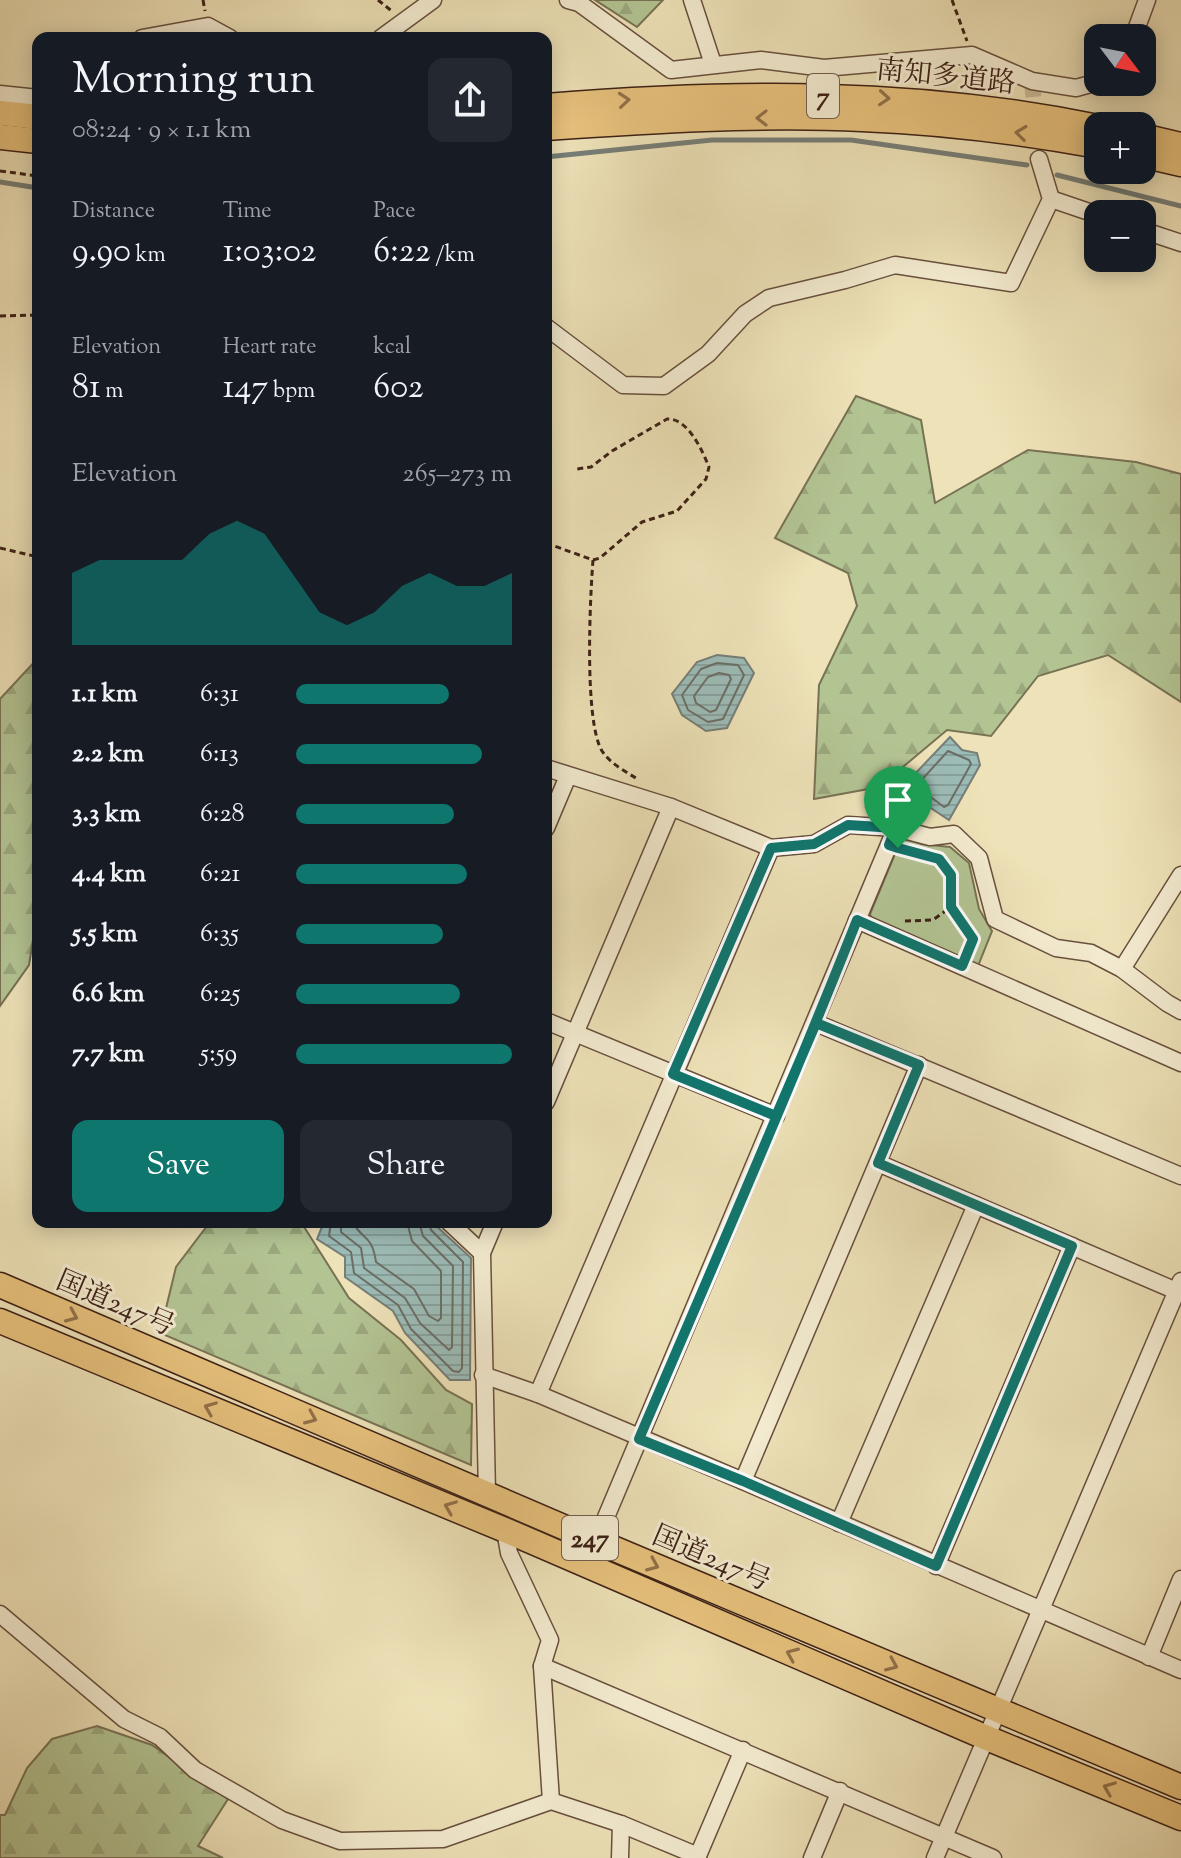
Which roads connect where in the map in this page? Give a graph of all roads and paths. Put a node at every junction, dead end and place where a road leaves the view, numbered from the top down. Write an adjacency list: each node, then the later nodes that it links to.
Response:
1 (433, 0): 9 (street)
2 (568, 0): 11 (street)
3 (692, 0): 11 (street)
4 (952, 0): 10 (path)
5 (1147, 0): 6 (street)
6 (1138, 24)
7 (175, 32): 8 (street)
8 (219, 32)
9 (389, 32)
10 (972, 55): 11 (street); 12 (street)
11 (713, 64)
12 (1084, 86)
13 (0, 94): 14 (street)
14 (32, 97)
15 (552, 106): 18 (highway, 南知多道路 / 7, one-way to 18)
16 (0, 113): 17 (highway)
17 (32, 116)
18 (1084, 124)
19 (552, 128): 23 (highway, 南知多道路 / 7, one-way to 19)
20 (0, 137): 22 (highway)
21 (1156, 139): 24 (highway)
22 (32, 140)
23 (1084, 144)
24 (1181, 145)
25 (1156, 158): 27 (highway)
26 (1039, 159): 30 (street)
27 (1181, 164)
28 (0, 171): 29 (path)
29 (32, 175)
30 (1051, 199): 31 (street); 36 (street)
31 (1084, 210)
32 (1156, 235): 33 (street)
33 (1181, 243)
34 (32, 315): 35 (path)
35 (0, 316)
36 (552, 332)
37 (577, 469): 41 (path)
38 (552, 545): 41 (path)
39 (0, 548): 40 (path)
40 (32, 556)
41 (593, 560): 44 (path)
42 (552, 770): 43 (street)
43 (568, 776): 45 (street); 46 (street)
44 (645, 784)
45 (671, 807): 48 (street); 59 (street)
46 (552, 814)
47 (896, 828): 48 (street); 52 (street); 55 (street)
48 (771, 848): 62 (street)
49 (921, 852): 51 (path)
50 (1181, 875): 55 (street)
51 (951, 907): 53 (path); 54 (path)
52 (857, 920): 54 (street); 58 (street)
53 (905, 921)
54 (962, 966): 60 (street)
55 (1122, 969): 56 (street)
56 (1181, 1011)
57 (552, 1023): 59 (street)
58 (816, 1023): 61 (street); 64 (street)
59 (575, 1033): 62 (street); 63 (street)
60 (1181, 1063)
61 (919, 1065): 65 (street); 66 (street)
62 (673, 1074): 64 (street); 76 (street)
63 (552, 1088)
64 (776, 1116): 77 (street)
65 (878, 1163): 67 (street); 78 (street)
66 (1181, 1176)
67 (976, 1205): 70 (street); 80 (street)
68 (455, 1228): 71 (street)
69 (492, 1228): 71 (street)
70 (1072, 1246): 73 (street); 83 (street)
71 (482, 1253): 75 (street)
72 (0, 1285): 79 (highway, 国道247号 / 247, one-way to 79)
73 (1180, 1288): 85 (street)
74 (0, 1321): 81 (highway, 国道247号 / 247, one-way to 74)
75 (483, 1375): 76 (street); 79 (street)
76 (538, 1394): 77 (street)
77 (639, 1439): 78 (street); 82 (street)
78 (743, 1481): 80 (street)
79 (487, 1494): 82 (highway, 国道247号 / 247)
80 (839, 1523): 83 (street)
81 (505, 1530): 88 (street); 91 (highway, 国道247号 / 247, one-way to 81)
82 (596, 1541): 90 (highway, 国道247号 / 247, one-way to 90)
83 (936, 1566): 85 (street)
84 (1181, 1579): 87 (street)
85 (1041, 1612): 87 (street); 90 (street)
86 (0, 1614): 95 (street)
87 (1149, 1657): 89 (street)
88 (542, 1666): 92 (street); 95 (street)
89 (1181, 1670)
90 (999, 1710): 91 (street); 93 (highway, 国道247号 / 247)
91 (987, 1738): 96 (highway, 国道247号 / 247, one-way to 91); 98 (street)
92 (743, 1750): 94 (street); 99 (street)
93 (1181, 1787)
94 (840, 1791): 98 (street); 101 (street)
95 (551, 1801): 97 (street)
96 (1181, 1818)
97 (621, 1824): 99 (street); 100 (street)
98 (943, 1837): 102 (street); 103 (street)
99 (697, 1857)
100 (620, 1858)
101 (812, 1858)
102 (935, 1858)
103 (993, 1858)

